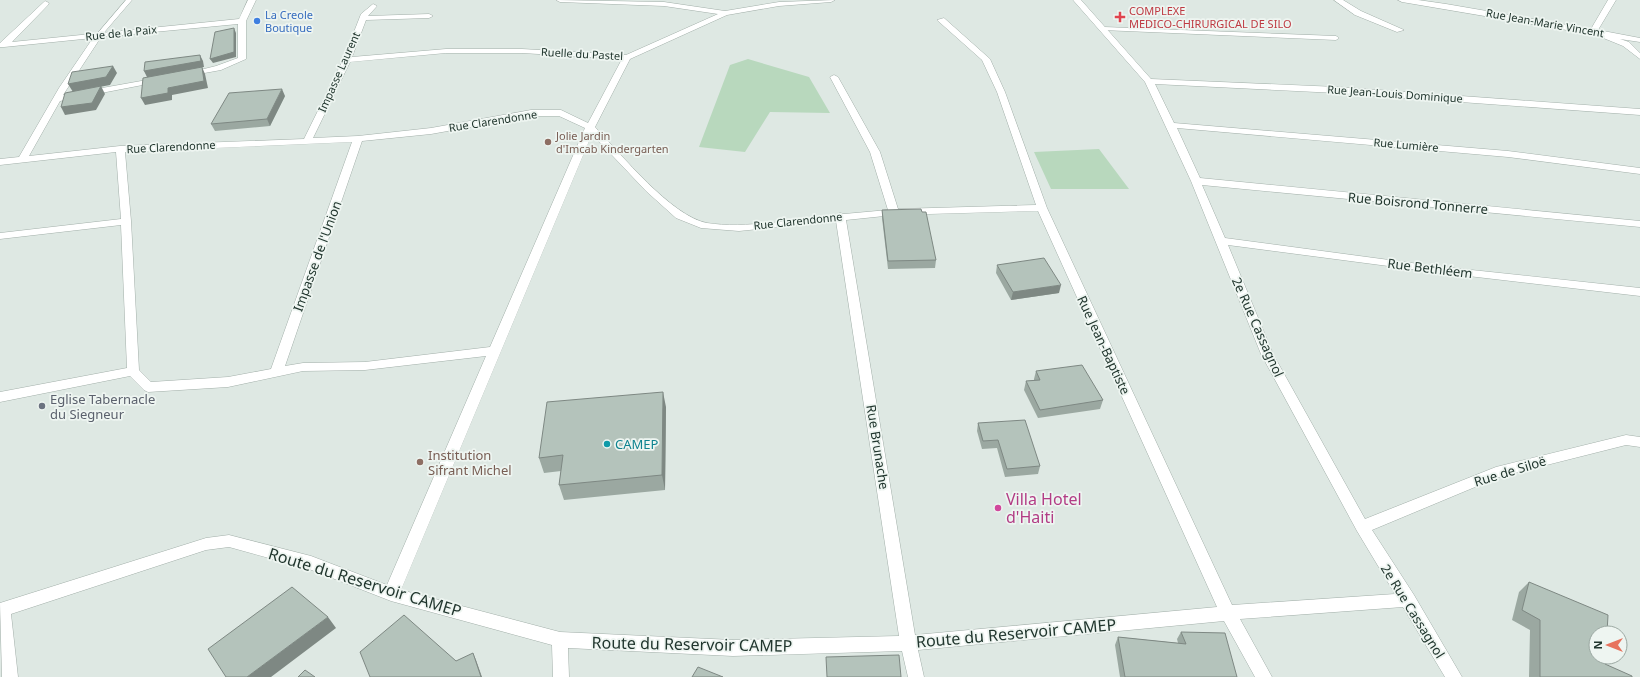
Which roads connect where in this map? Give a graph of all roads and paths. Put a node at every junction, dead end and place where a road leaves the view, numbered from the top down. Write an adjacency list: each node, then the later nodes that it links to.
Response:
1 (129, 0): 19 (lane)
2 (252, 0): 15 (street)
3 (560, 0): 11 (street)
4 (831, 0): 11 (street, Ruelle du Pastel)
5 (1077, 0): 16 (street, 2e Rue Cassagnol)
6 (1338, 0): 17 (street)
7 (1404, 0): 18 (street, Rue Jean-Marie Vincent)
8 (1612, 0): 18 (street)
9 (45, 2): 22 (street)
10 (373, 6): 13 (street, Impasse Laurent)
11 (725, 13): 23 (street, Ruelle du Pastel)
12 (429, 16): 13 (street)
13 (363, 18): 25 (street, Impasse Laurent)
14 (942, 20): 41 (street, Rue Jean-Baptiste)
15 (242, 21): 19 (street, Rue de la Paix); 26 (street)
16 (1104, 29): 20 (lane); 29 (street, 2e Rue Cassagnol)
17 (1400, 30)
18 (1594, 30): 21 (street, Rue Jean-Marie Vincent); 24 (street)
19 (99, 35): 22 (street, Rue de la Paix); 30 (street)
20 (1336, 38)
21 (1640, 40)
22 (2, 45)
23 (627, 57): 25 (street, Ruelle du Pastel); 33 (street)
24 (1640, 57)
25 (347, 60): 35 (street, Impasse Laurent)
26 (181, 76)
27 (834, 77): 42 (street)
28 (166, 79): 30 (street)
29 (1149, 81): 31 (street, Rue Jean-Louis Dominique); 32 (street, 2e Rue Cassagnol)
30 (57, 99): 37 (street)
31 (1640, 112)
32 (1171, 125): 39 (street, Rue Lumière); 40 (street, 2e Rue Cassagnol)
33 (590, 127): 34 (street, Rue Clarendonne); 43 (street, Rue Clarendonne); 49 (street)
34 (358, 139): 35 (street, Rue Clarendonne); 51 (street, Impasse de l'Union)
35 (308, 140): 36 (street, Rue Clarendonne)
36 (120, 149): 37 (street, Rue Clarendonne); 44 (street)
37 (23, 159): 38 (street, Rue Clarendonne)
38 (0, 162)
39 (1640, 171)
40 (1196, 181): 45 (street, Rue Boisrond Tonnerre); 47 (street, 2e Rue Cassagnol)
41 (1042, 208): 42 (street, Rue Clarendonne); 58 (street, Rue Jean-Baptiste)
42 (894, 212): 43 (street, Rue Clarendonne)
43 (840, 216): 60 (street, Rue Brunache)
44 (126, 221): 46 (street); 50 (street)
45 (1640, 224)
46 (0, 236)
47 (1221, 241): 48 (street, Rue Bethléem); 54 (street, 2e Rue Cassagnol)
48 (1640, 292)
49 (496, 352): 51 (street); 55 (street)
50 (133, 371): 51 (street); 52 (street)
51 (276, 373)
52 (0, 398)
53 (1640, 442): 54 (street, Rue de Siloë)
54 (1362, 527): 56 (street, 2e Rue Cassagnol)
55 (391, 594): 57 (street, Route du Reservoir CAMEP); 59 (street, Route du Reservoir CAMEP)
56 (1408, 600): 58 (street, Route du Reservoir CAMEP); 65 (street, 2e Rue Cassagnol)
57 (1, 609): 61 (street)
58 (1228, 613): 60 (street, Route du Reservoir CAMEP); 64 (street, Rue Jean-Baptiste)
59 (560, 640): 60 (street, Route du Reservoir CAMEP); 62 (street)
60 (908, 643): 63 (street, Rue Brunache)
61 (10, 677)
62 (561, 677)
63 (916, 677)
64 (1264, 677)
65 (1454, 677)

